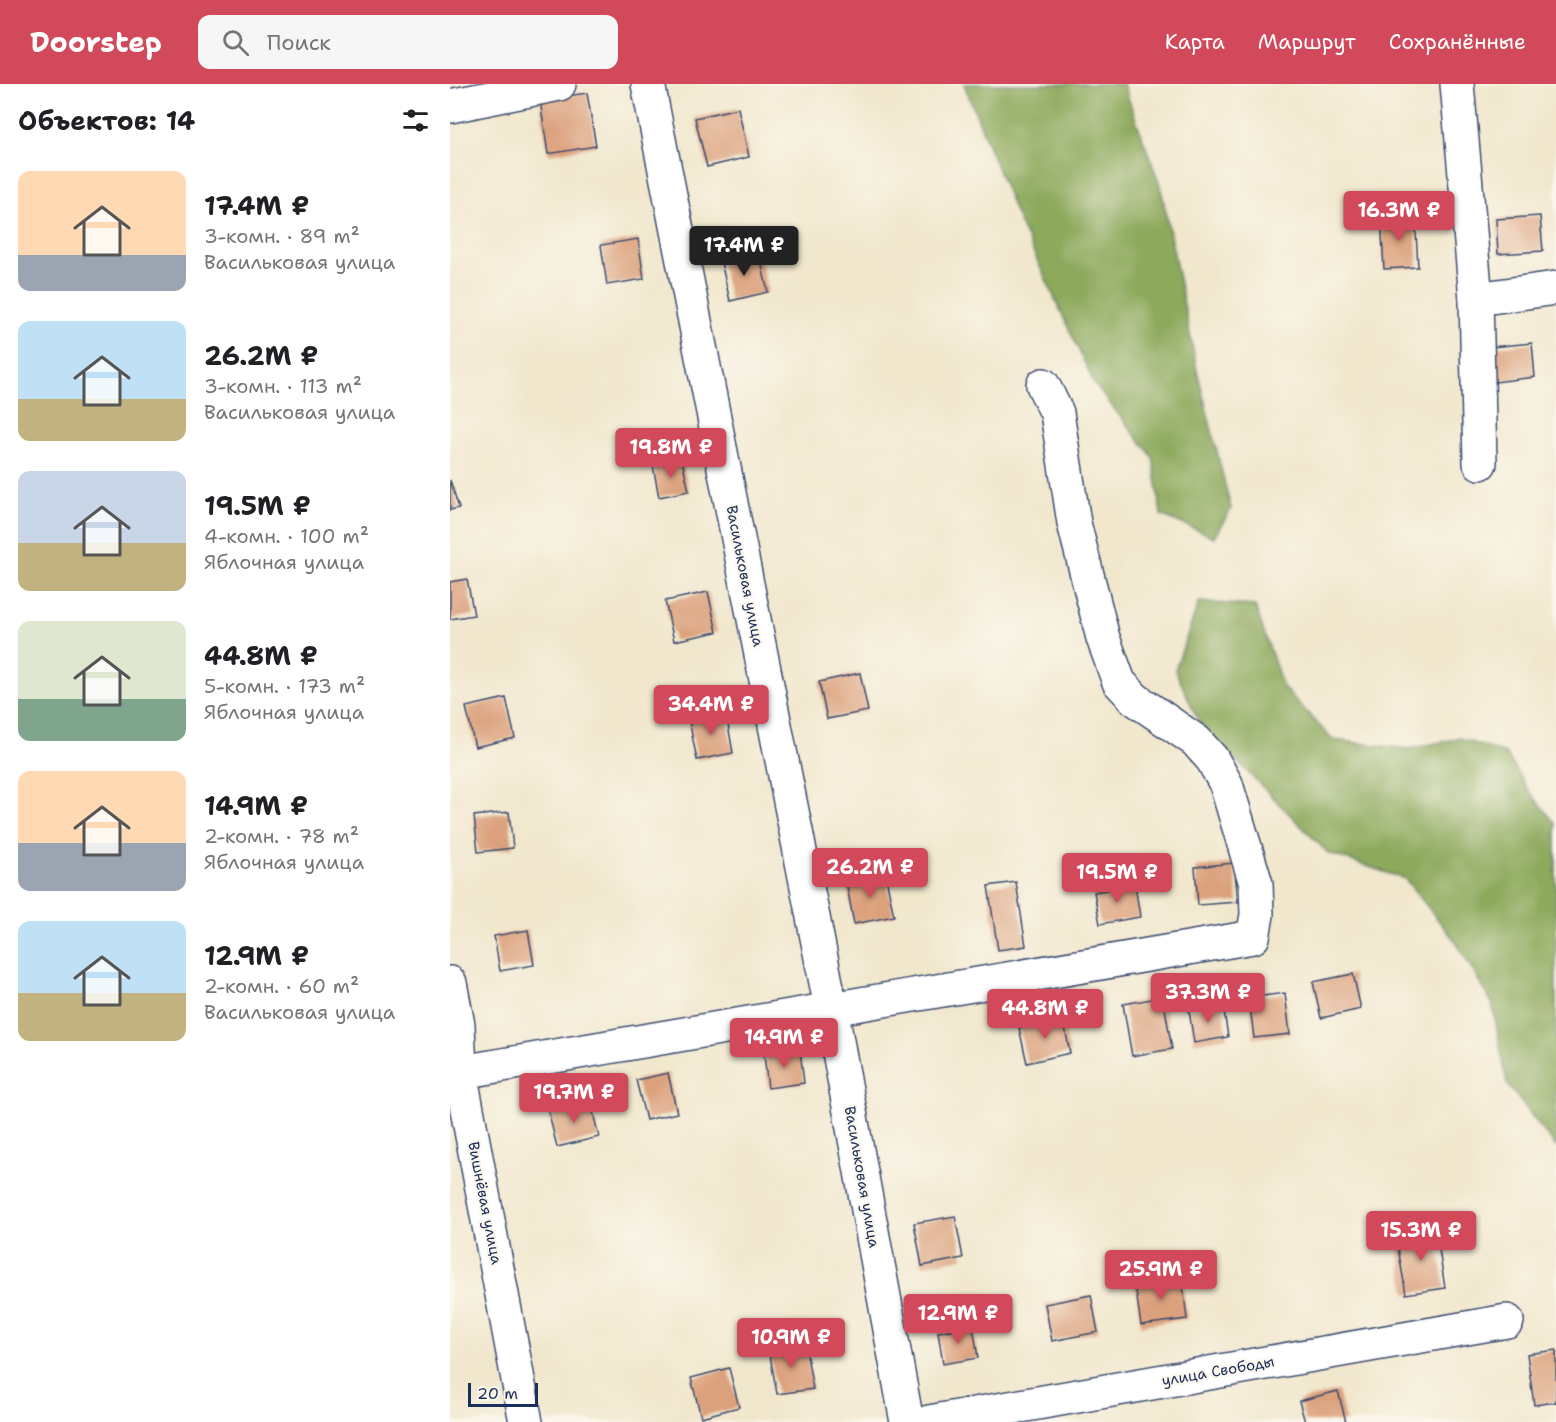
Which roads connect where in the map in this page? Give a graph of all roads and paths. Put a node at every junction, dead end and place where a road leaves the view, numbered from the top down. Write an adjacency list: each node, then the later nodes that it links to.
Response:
1 (559, 84): 4 (street)
2 (648, 84): 10 (street, Васильковая улица)
3 (1457, 84): 6 (street)
4 (450, 106)
5 (1556, 288): 6 (street)
6 (1476, 298): 8 (street)
7 (1043, 385): 10 (street)
8 (1480, 463)
9 (450, 982): 11 (street, Вишнёвая улица)
10 (831, 1008): 11 (street); 14 (street, Васильковая улица)
11 (455, 1073): 13 (street, Вишнёвая улица)
12 (1507, 1321): 15 (street, улица Свободы)
13 (526, 1422)
14 (907, 1422)
15 (929, 1422)

